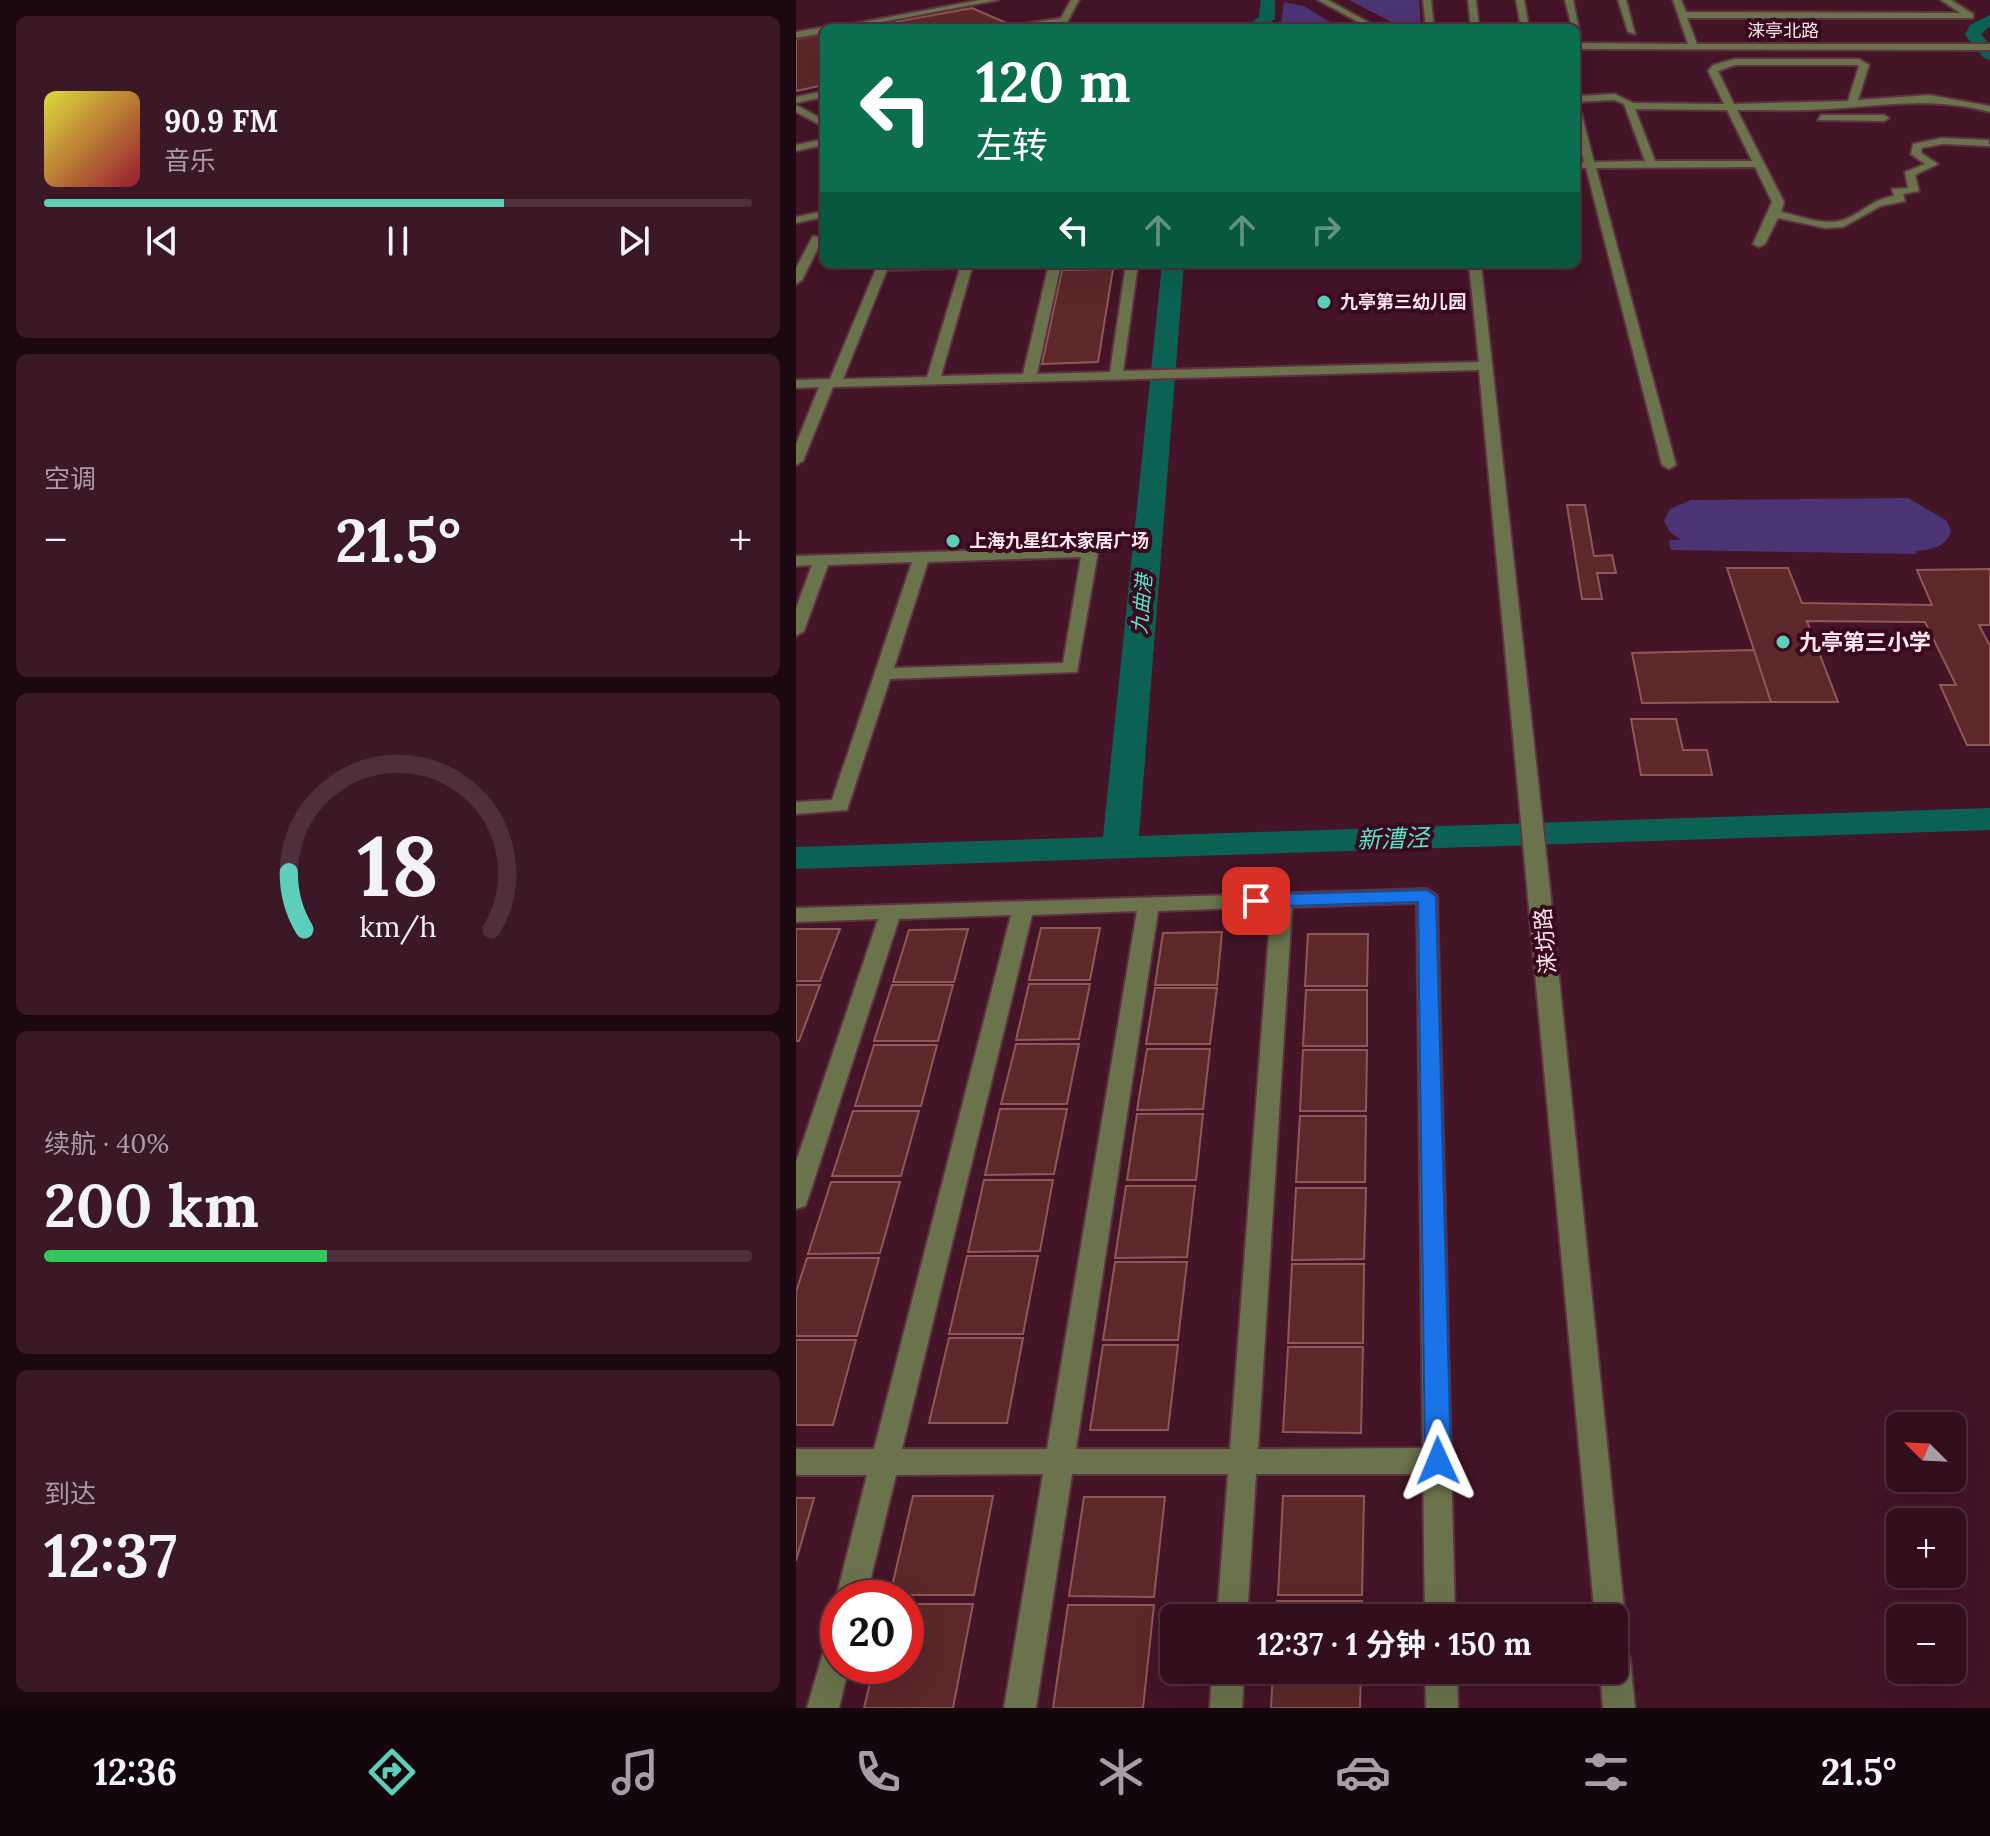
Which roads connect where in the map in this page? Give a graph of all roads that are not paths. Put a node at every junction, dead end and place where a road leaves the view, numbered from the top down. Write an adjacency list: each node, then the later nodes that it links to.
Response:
1 (1075, 0): 22 (street)
2 (1322, 0): 23 (street)
3 (1427, 0): 24 (street)
4 (1472, 0): 25 (street)
5 (1520, 0): 26 (street)
6 (1569, 0): 27 (street)
7 (1622, 0): 32 (street)
8 (1677, 0): 14 (street)
9 (1739, 0): 19 (street)
10 (1945, 0): 18 (street)
11 (986, 1): 20 (street)
12 (1904, 8): 17 (street)
13 (848, 14): 20 (street)
14 (1682, 15): 19 (street); 35 (street)
15 (1834, 15): 16 (street); 19 (street); 28 (street)
16 (1883, 16): 17 (street); 29 (street)
17 (1915, 16): 18 (street)
18 (1934, 16): 30 (street)
19 (1748, 20)
20 (867, 22): 21 (street)
21 (856, 24)
22 (1062, 24)
23 (1367, 24)
24 (1430, 24)
25 (1475, 24)
26 (1524, 24)
27 (1575, 24)
28 (1840, 25)
29 (1889, 25)
30 (1941, 25)
31 (820, 31): 33 (street)
32 (1632, 32)
33 (796, 35)
34 (1580, 46): 35 (street, 涞亭北路)
35 (1693, 46): 36 (street, 涞亭北路)
36 (1990, 47)
37 (820, 95): 39 (street)
38 (1580, 99): 41 (street)
39 (796, 100)
40 (1852, 104): 42 (street); 42 (street); 44 (street)
41 (1629, 106): 42 (street); 52 (street)
42 (1730, 106): 45 (street)
43 (796, 108): 47 (street)
44 (1990, 109)
45 (1737, 118): 46 (street); 53 (street)
46 (1884, 118)
47 (820, 122)
48 (1989, 141): 55 (street)
49 (1580, 142): 54 (street)
50 (820, 143): 51 (street)
51 (796, 148)
52 (1651, 164): 53 (street); 54 (street)
53 (1760, 164): 55 (street)
54 (1583, 165): 75 (street)
55 (1777, 214): 61 (street)
56 (820, 215): 57 (street)
57 (796, 220)
58 (820, 237): 60 (street)
59 (820, 239): 67 (street)
60 (796, 242)
61 (1759, 244)
62 (882, 268): 72 (street)
63 (966, 268): 71 (street)
64 (1054, 268): 70 (street)
65 (1132, 268): 69 (street)
66 (1475, 268): 68 (street, 涞坊路)
67 (796, 280)
68 (1486, 366): 69 (street); 96 (street, 涞坊路)
69 (1120, 375): 70 (street)
70 (1029, 378): 71 (street)
71 (933, 380): 72 (street)
72 (832, 383): 73 (street); 74 (street)
73 (796, 384)
74 (796, 461)
75 (1669, 465)
76 (921, 558): 77 (street); 80 (street); 80 (street)
77 (822, 560): 78 (street); 79 (street)
78 (796, 561)
79 (796, 631)
80 (884, 674): 81 (street)
81 (796, 808)
82 (1282, 900): 83 (street); 88 (street); 89 (street)
83 (1149, 904): 84 (street); 92 (street)
84 (1023, 908): 85 (street); 91 (street)
85 (891, 912): 86 (street); 87 (street)
86 (796, 915)
87 (796, 1199)
88 (1243, 1461): 89 (street); 92 (street); 94 (street)
89 (1438, 1461): 95 (street)
90 (796, 1462): 91 (street)
91 (885, 1462): 92 (street); 93 (street)
92 (1059, 1462): 102 (street)
93 (856, 1580)
94 (1233, 1604)
95 (1440, 1604)
96 (1609, 1604)
97 (829, 1684): 101 (street)
98 (1227, 1684): 103 (street)
99 (1441, 1684): 104 (street)
100 (1617, 1684): 105 (street)
101 (823, 1708)
102 (1020, 1708)
103 (1226, 1708)
104 (1442, 1708)
105 (1619, 1708)

